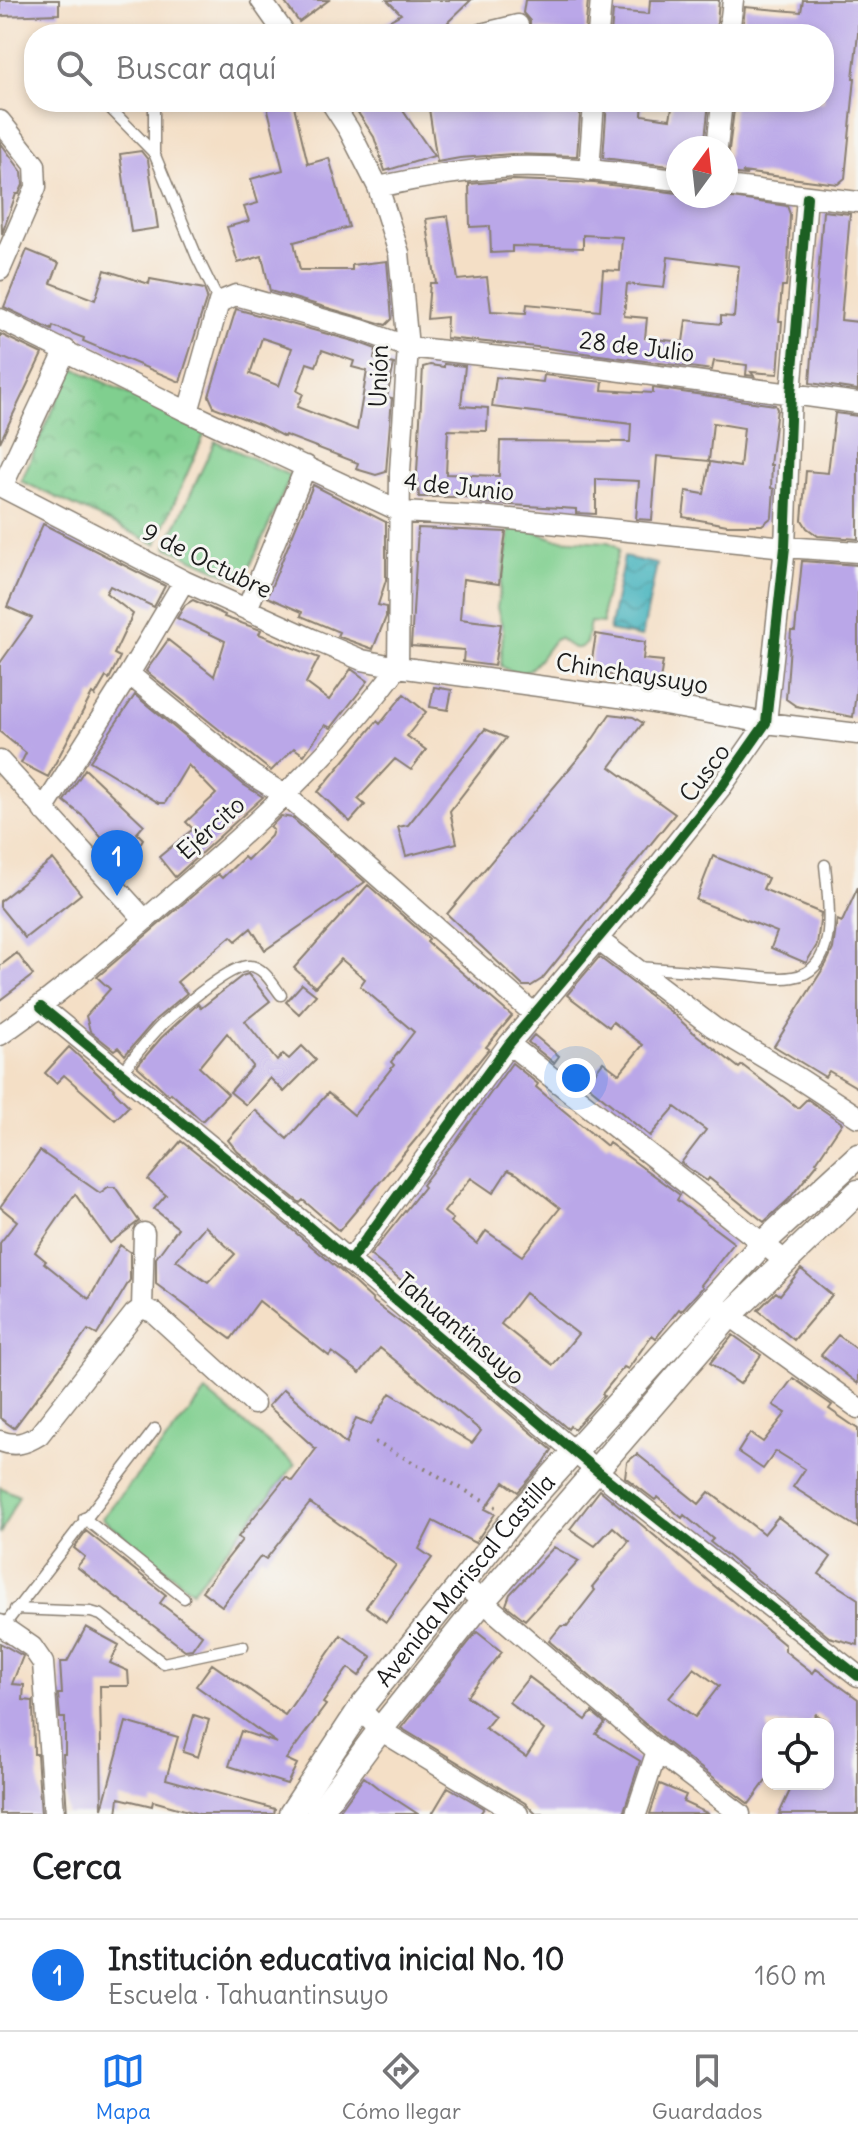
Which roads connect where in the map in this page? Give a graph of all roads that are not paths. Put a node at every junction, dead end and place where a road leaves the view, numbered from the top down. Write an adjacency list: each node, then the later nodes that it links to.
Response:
1 (261, 0): 4 (street)
2 (601, 0): 5 (street)
3 (733, 0): 6 (street)
4 (278, 24)
5 (599, 24)
6 (730, 24)
7 (114, 112): 14 (lane)
8 (154, 112): 14 (lane)
9 (337, 112): 17 (street, Unión)
10 (593, 112): 15 (street)
11 (721, 112): 13 (street)
12 (0, 121): 21 (street)
13 (718, 136)
14 (154, 153): 22 (lane)
15 (589, 171): 16 (street); 17 (street)
16 (666, 179)
17 (378, 187): 24 (street, Unión)
18 (738, 188): 19 (street)
19 (807, 197): 20 (street); 26 (street, Cusco)
20 (858, 202)
21 (0, 270)
22 (219, 302): 24 (street, 28 de Julio); 28 (street)
23 (0, 319): 25 (street, 4 de Junio)
24 (408, 347): 26 (street, 28 de Julio); 31 (street, Unión)
25 (66, 350): 28 (street, 4 de Junio); 30 (street)
26 (791, 394): 27 (street, 28 de Julio); 32 (street, Cusco)
27 (858, 403)
28 (188, 412): 29 (street, 4 de Junio)
29 (306, 466): 31 (street, 4 de Junio); 35 (street)
30 (1, 487): 34 (street, 9 de Octubre)
31 (402, 512): 32 (street, 4 de Junio); 36 (street, Unión)
32 (785, 547): 33 (street, 4 de Junio); 38 (street, Cusco)
33 (858, 552)
34 (184, 581): 35 (street, 9 de Octubre); 37 (street)
35 (247, 609): 36 (street, 9 de Octubre)
36 (398, 667): 38 (street, Chinchaysuyo); 41 (street, Ejército)
37 (129, 674): 41 (street); 42 (street)
38 (766, 723): 39 (street, Chinchaysuyo); 45 (street, Cusco)
39 (858, 734)
40 (0, 761): 42 (street)
41 (285, 795): 44 (street, Ejército); 49 (street)
42 (43, 810): 44 (street)
43 (825, 865): 46 (lane)
44 (145, 920): 48 (street, Ejército)
45 (597, 939): 46 (street); 49 (street, Cusco)
46 (633, 966): 53 (street)
47 (281, 995): 52 (lane)
48 (41, 1007): 50 (street, Ejército); 52 (street, Tahuantinsuyo)
49 (533, 1013): 51 (street, Cusco)
50 (0, 1035)
51 (509, 1044): 57 (street); 59 (street, Cusco)
52 (122, 1072): 59 (street, Tahuantinsuyo)
53 (858, 1117)
54 (858, 1156): 57 (street, Avenida Mariscal Castilla)
55 (858, 1192): 58 (street, Avenida Mariscal Castilla)
56 (144, 1233): 60 (street)
57 (764, 1242): 58 (street); 61 (street, Avenida Mariscal Castilla)
58 (785, 1261): 61 (street, Avenida Mariscal Castilla)
59 (349, 1262): 66 (street, Tahuantinsuyo)
60 (142, 1308): 62 (street); 65 (street)
61 (721, 1309): 63 (street); 66 (street, Avenida Mariscal Castilla); 67 (street, Avenida Mariscal Castilla)
62 (254, 1404)
63 (858, 1408)
64 (155, 1429): 68 (lane)
65 (0, 1441)
66 (576, 1452): 67 (street, Tahuantinsuyo); 69 (street, Avenida Mariscal Castilla)
67 (597, 1471): 71 (street, Avenida Mariscal Castilla); 75 (street, Tahuantinsuyo)
68 (84, 1518): 70 (lane); 72 (lane)
69 (460, 1582): 71 (street); 76 (street, Avenida Mariscal Castilla)
70 (184, 1598)
71 (483, 1601): 77 (street, Avenida Mariscal Castilla); 78 (street)
72 (15, 1609): 73 (lane); 74 (lane)
73 (2, 1626): 79 (street)
74 (243, 1646)
75 (858, 1676)
76 (360, 1709): 77 (street); 80 (street, Avenida Mariscal Castilla)
77 (380, 1730): 81 (street, Avenida Mariscal Castilla); 82 (street)
78 (657, 1751): 83 (street); 84 (street)
79 (54, 1814)
80 (291, 1814)
81 (318, 1814)
82 (518, 1814)
83 (636, 1814)
84 (740, 1814)

